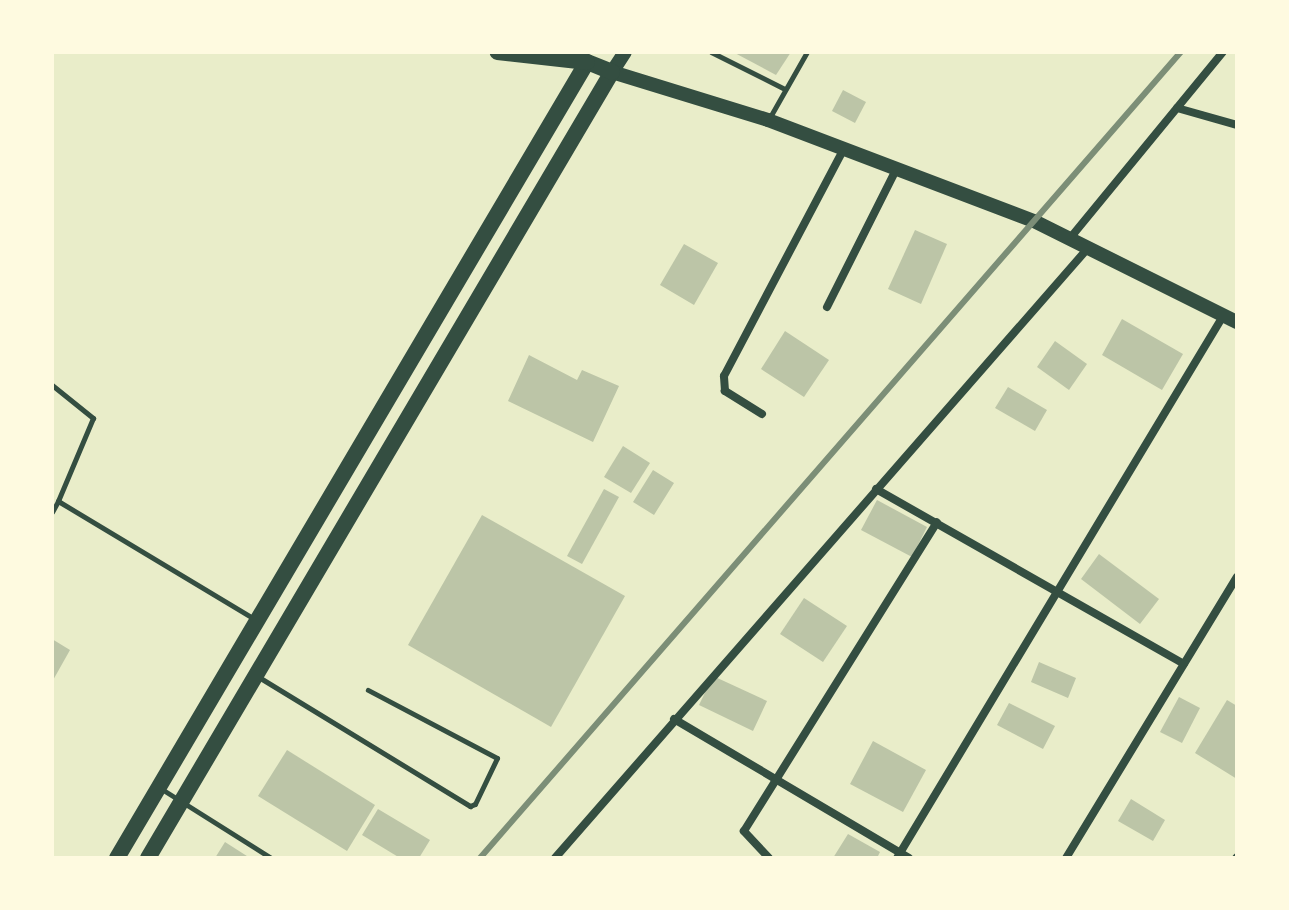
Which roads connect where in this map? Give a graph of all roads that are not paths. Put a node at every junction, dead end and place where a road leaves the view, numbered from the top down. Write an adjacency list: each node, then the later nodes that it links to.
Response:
1 (498, 52): 6 (highway)
2 (625, 52): 7 (main road)
3 (711, 52): 8 (lane)
4 (807, 52): 8 (lane)
5 (1223, 52): 9 (street)
6 (590, 57): 7 (highway); 27 (highway)
7 (612, 72): 10 (main road); 29 (highway)
8 (785, 89): 10 (lane)
9 (1177, 108): 11 (street); 14 (street)
10 (768, 120): 12 (main road)
11 (1237, 125)
12 (844, 147): 13 (main road); 20 (street)
13 (897, 167): 14 (main road); 16 (street)
14 (1071, 237): 15 (main road)
15 (1089, 247): 17 (main road); 21 (street)
16 (827, 307)
17 (1223, 316): 18 (main road); 26 (street)
18 (1237, 322)
19 (52, 385): 22 (lane)
20 (762, 414)
21 (876, 489): 24 (street); 31 (street)
22 (58, 501): 23 (lane); 27 (lane)
23 (52, 512)
24 (937, 522): 26 (street); 32 (street)
25 (1237, 577): 28 (street)
26 (1058, 592): 28 (street); 35 (street)
27 (258, 622): 33 (highway)
28 (1184, 664): 41 (street)
29 (257, 676): 30 (lane); 34 (highway)
30 (368, 690)
31 (674, 719): 32 (street); 39 (street)
32 (774, 780): 35 (street); 40 (street)
33 (159, 788): 34 (lane); 36 (highway)
34 (182, 802): 37 (highway); 38 (lane)
35 (902, 856)
36 (117, 858)
37 (148, 858)
38 (271, 858)
39 (555, 858)
40 (769, 858)
41 (1066, 858)

